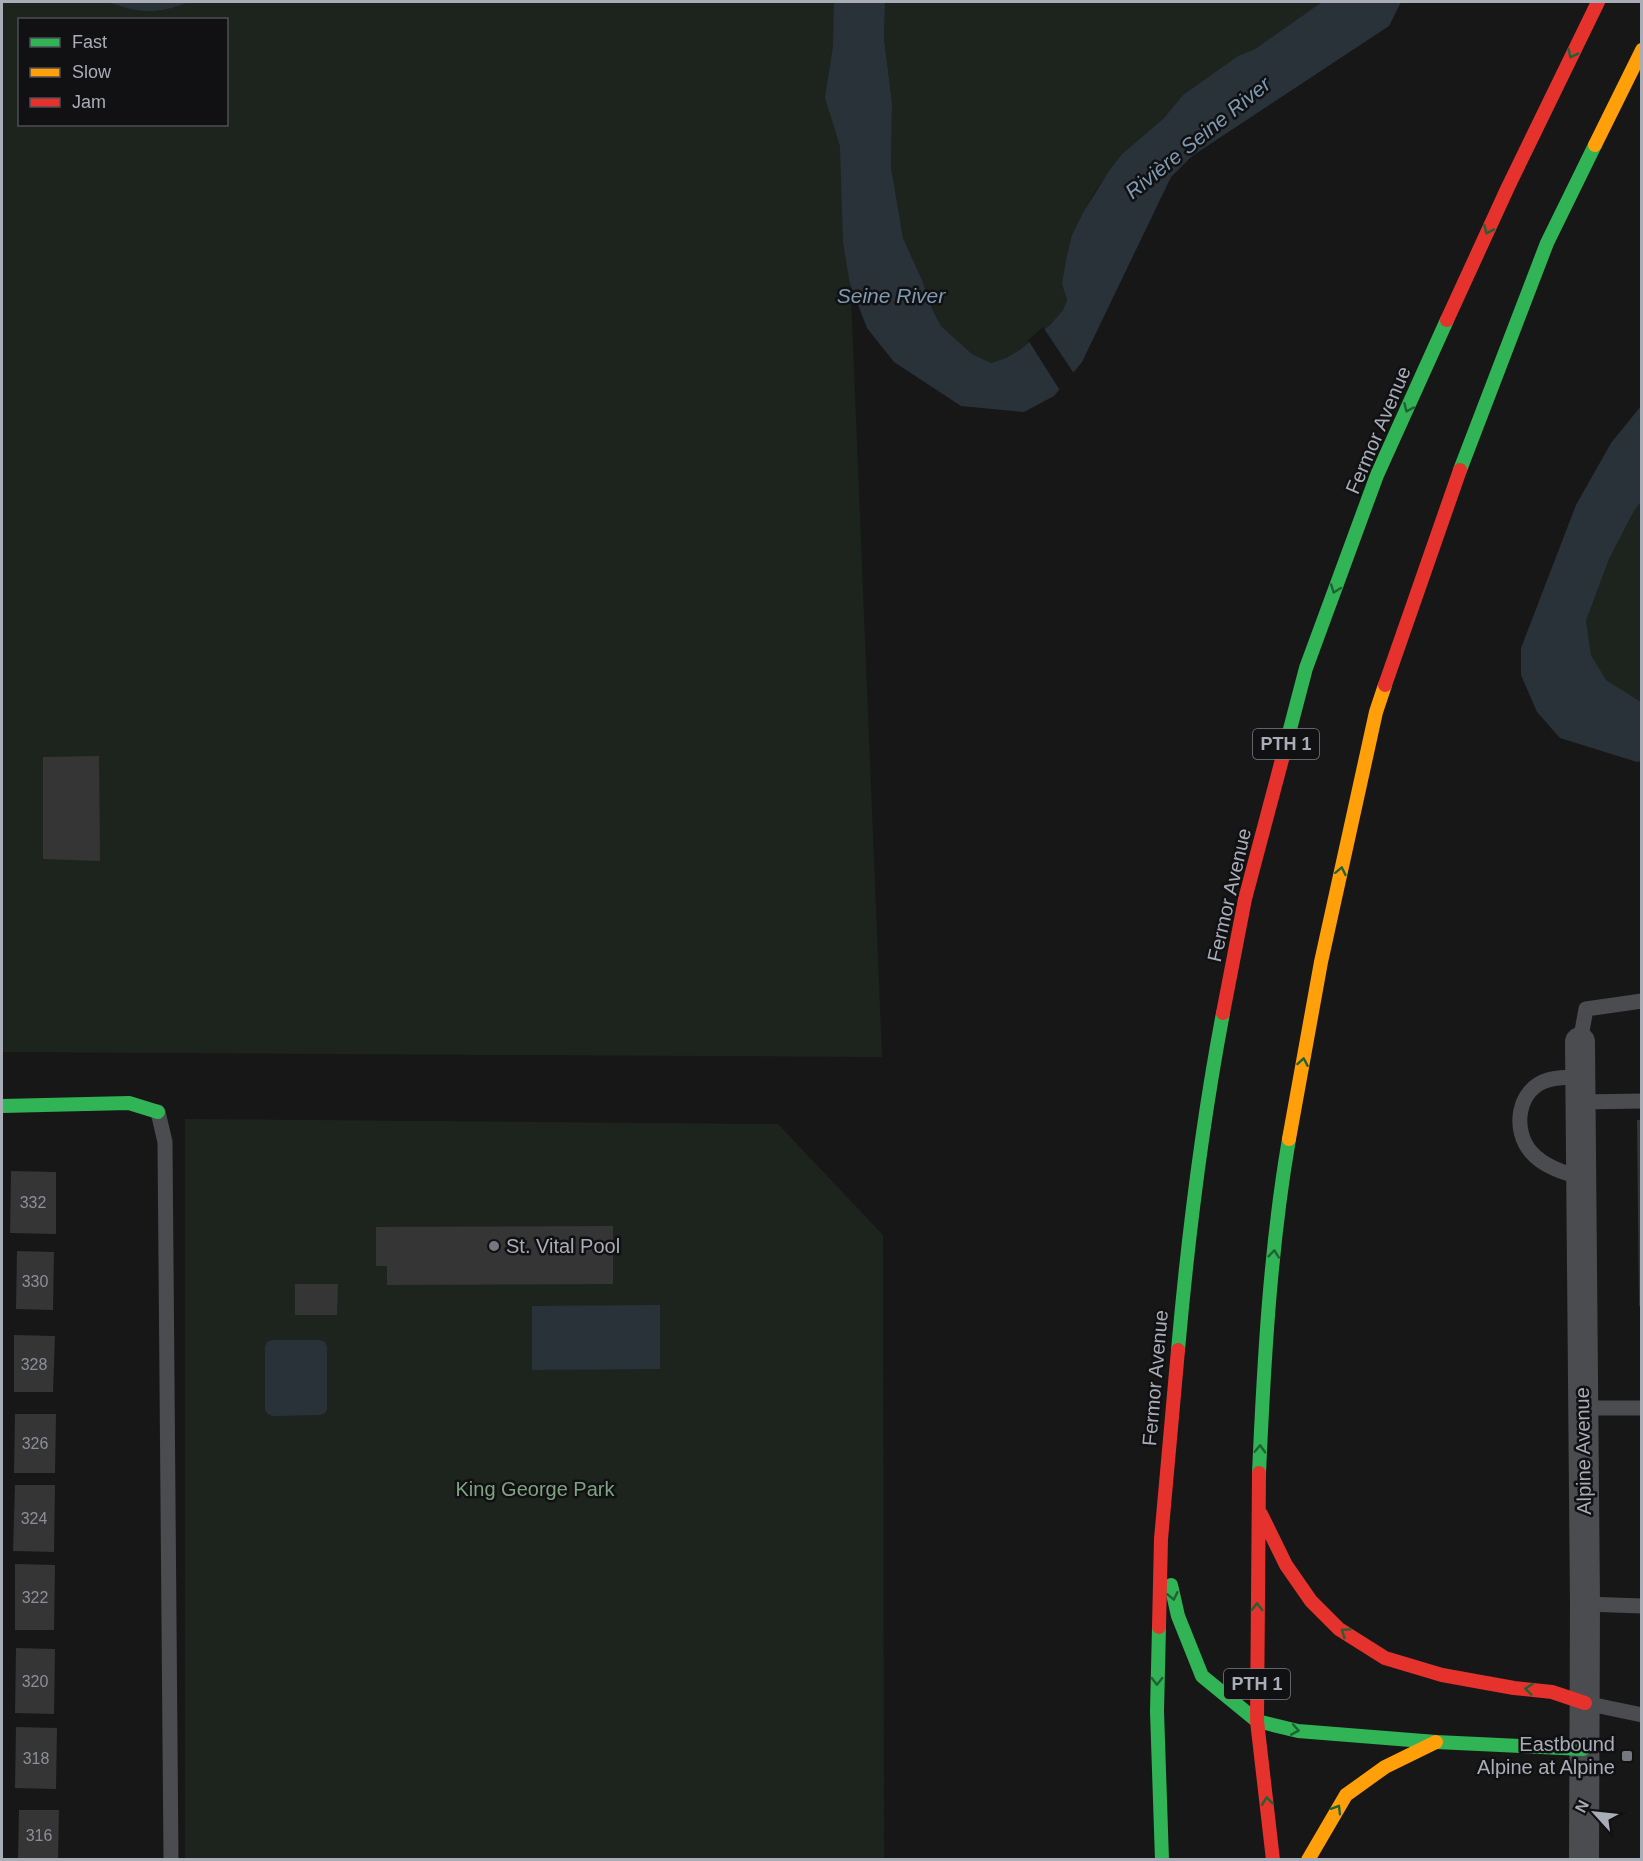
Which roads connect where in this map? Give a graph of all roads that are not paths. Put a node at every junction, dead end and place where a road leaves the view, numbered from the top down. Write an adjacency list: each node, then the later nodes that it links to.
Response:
1 (1598, 2): 13 (main road, Fermor Avenue / PTH 1, one-way to 13)
2 (1641, 50): 12 (main road, PTH 1, one-way to 2)
3 (1641, 1001): 4 (lane)
4 (1580, 1042): 5 (street, Alpine Avenue)
5 (1580, 1090): 6 (lane); 9 (street, Alpine Avenue); 9 (lane)
6 (1641, 1101)
7 (2, 1106): 8 (main road)
8 (158, 1112): 21 (lane)
9 (1580, 1176): 10 (street, Alpine Avenue)
10 (1582, 1408): 11 (lane); 14 (street, Alpine Avenue)
11 (1641, 1408)
12 (1257, 1507): 16 (main road, one-way to 12); 18 (main road, PTH 1, one-way to 12)
13 (1161, 1539): 18 (main road, one-way to 18); 22 (main road, Fermor Avenue / PTH 1, one-way to 22)
14 (1585, 1604): 15 (lane); 16 (street, Alpine Avenue)
15 (1641, 1606)
16 (1585, 1703): 17 (lane); 20 (street, Alpine Avenue)
17 (1641, 1715)
18 (1257, 1721): 19 (main road, one-way to 19); 23 (main road, PTH 1, one-way to 18)
19 (1436, 1742): 20 (main road); 24 (main road, one-way to 19)
20 (1583, 1749): 25 (street, Alpine Avenue)
21 (171, 1860)
22 (1162, 1860)
23 (1273, 1860)
24 (1308, 1860)
25 (1584, 1860)

